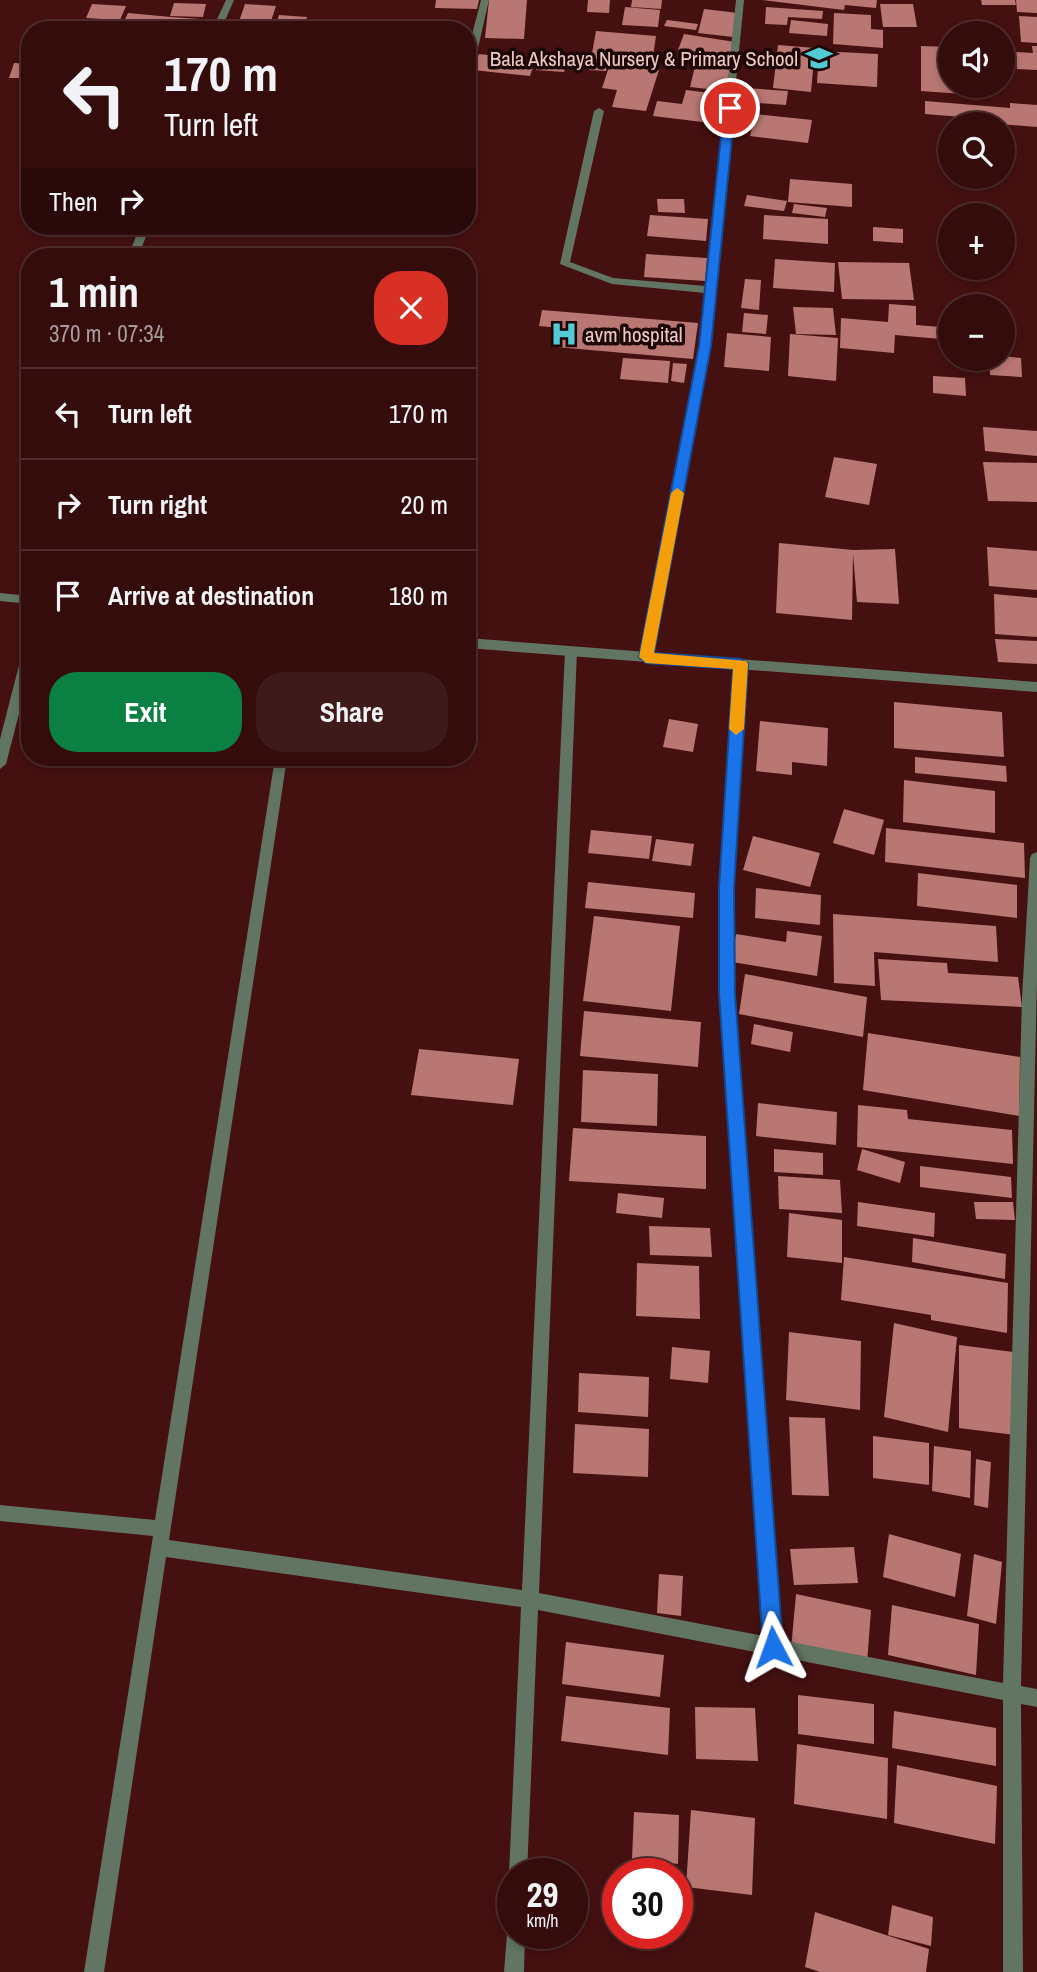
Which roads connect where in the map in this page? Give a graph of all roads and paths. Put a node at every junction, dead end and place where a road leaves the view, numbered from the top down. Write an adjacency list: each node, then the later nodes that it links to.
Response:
1 (230, 0): 4 (street)
2 (485, 0): 5 (street)
3 (740, 0): 7 (street)
4 (220, 21)
5 (476, 37)
6 (599, 111): 7 (street)
7 (712, 290): 12 (street)
8 (0, 597): 9 (street)
9 (21, 599)
10 (476, 644): 11 (street)
11 (572, 652): 12 (street); 22 (street)
12 (646, 657): 13 (street)
13 (741, 664): 15 (street); 23 (street)
14 (21, 681): 16 (street)
15 (1037, 687)
16 (0, 764)
17 (280, 766): 21 (street)
18 (1037, 858): 19 (street)
19 (1033, 999): 24 (street)
20 (0, 1513): 21 (street)
21 (160, 1538): 22 (street); 28 (street)
22 (530, 1600): 23 (street); 26 (street)
23 (773, 1647): 24 (street)
24 (1012, 1693): 25 (street); 30 (street)
25 (1037, 1698)
26 (519, 1858)
27 (515, 1949): 29 (street)
28 (94, 1972)
29 (514, 1972)
30 (1013, 1972)

